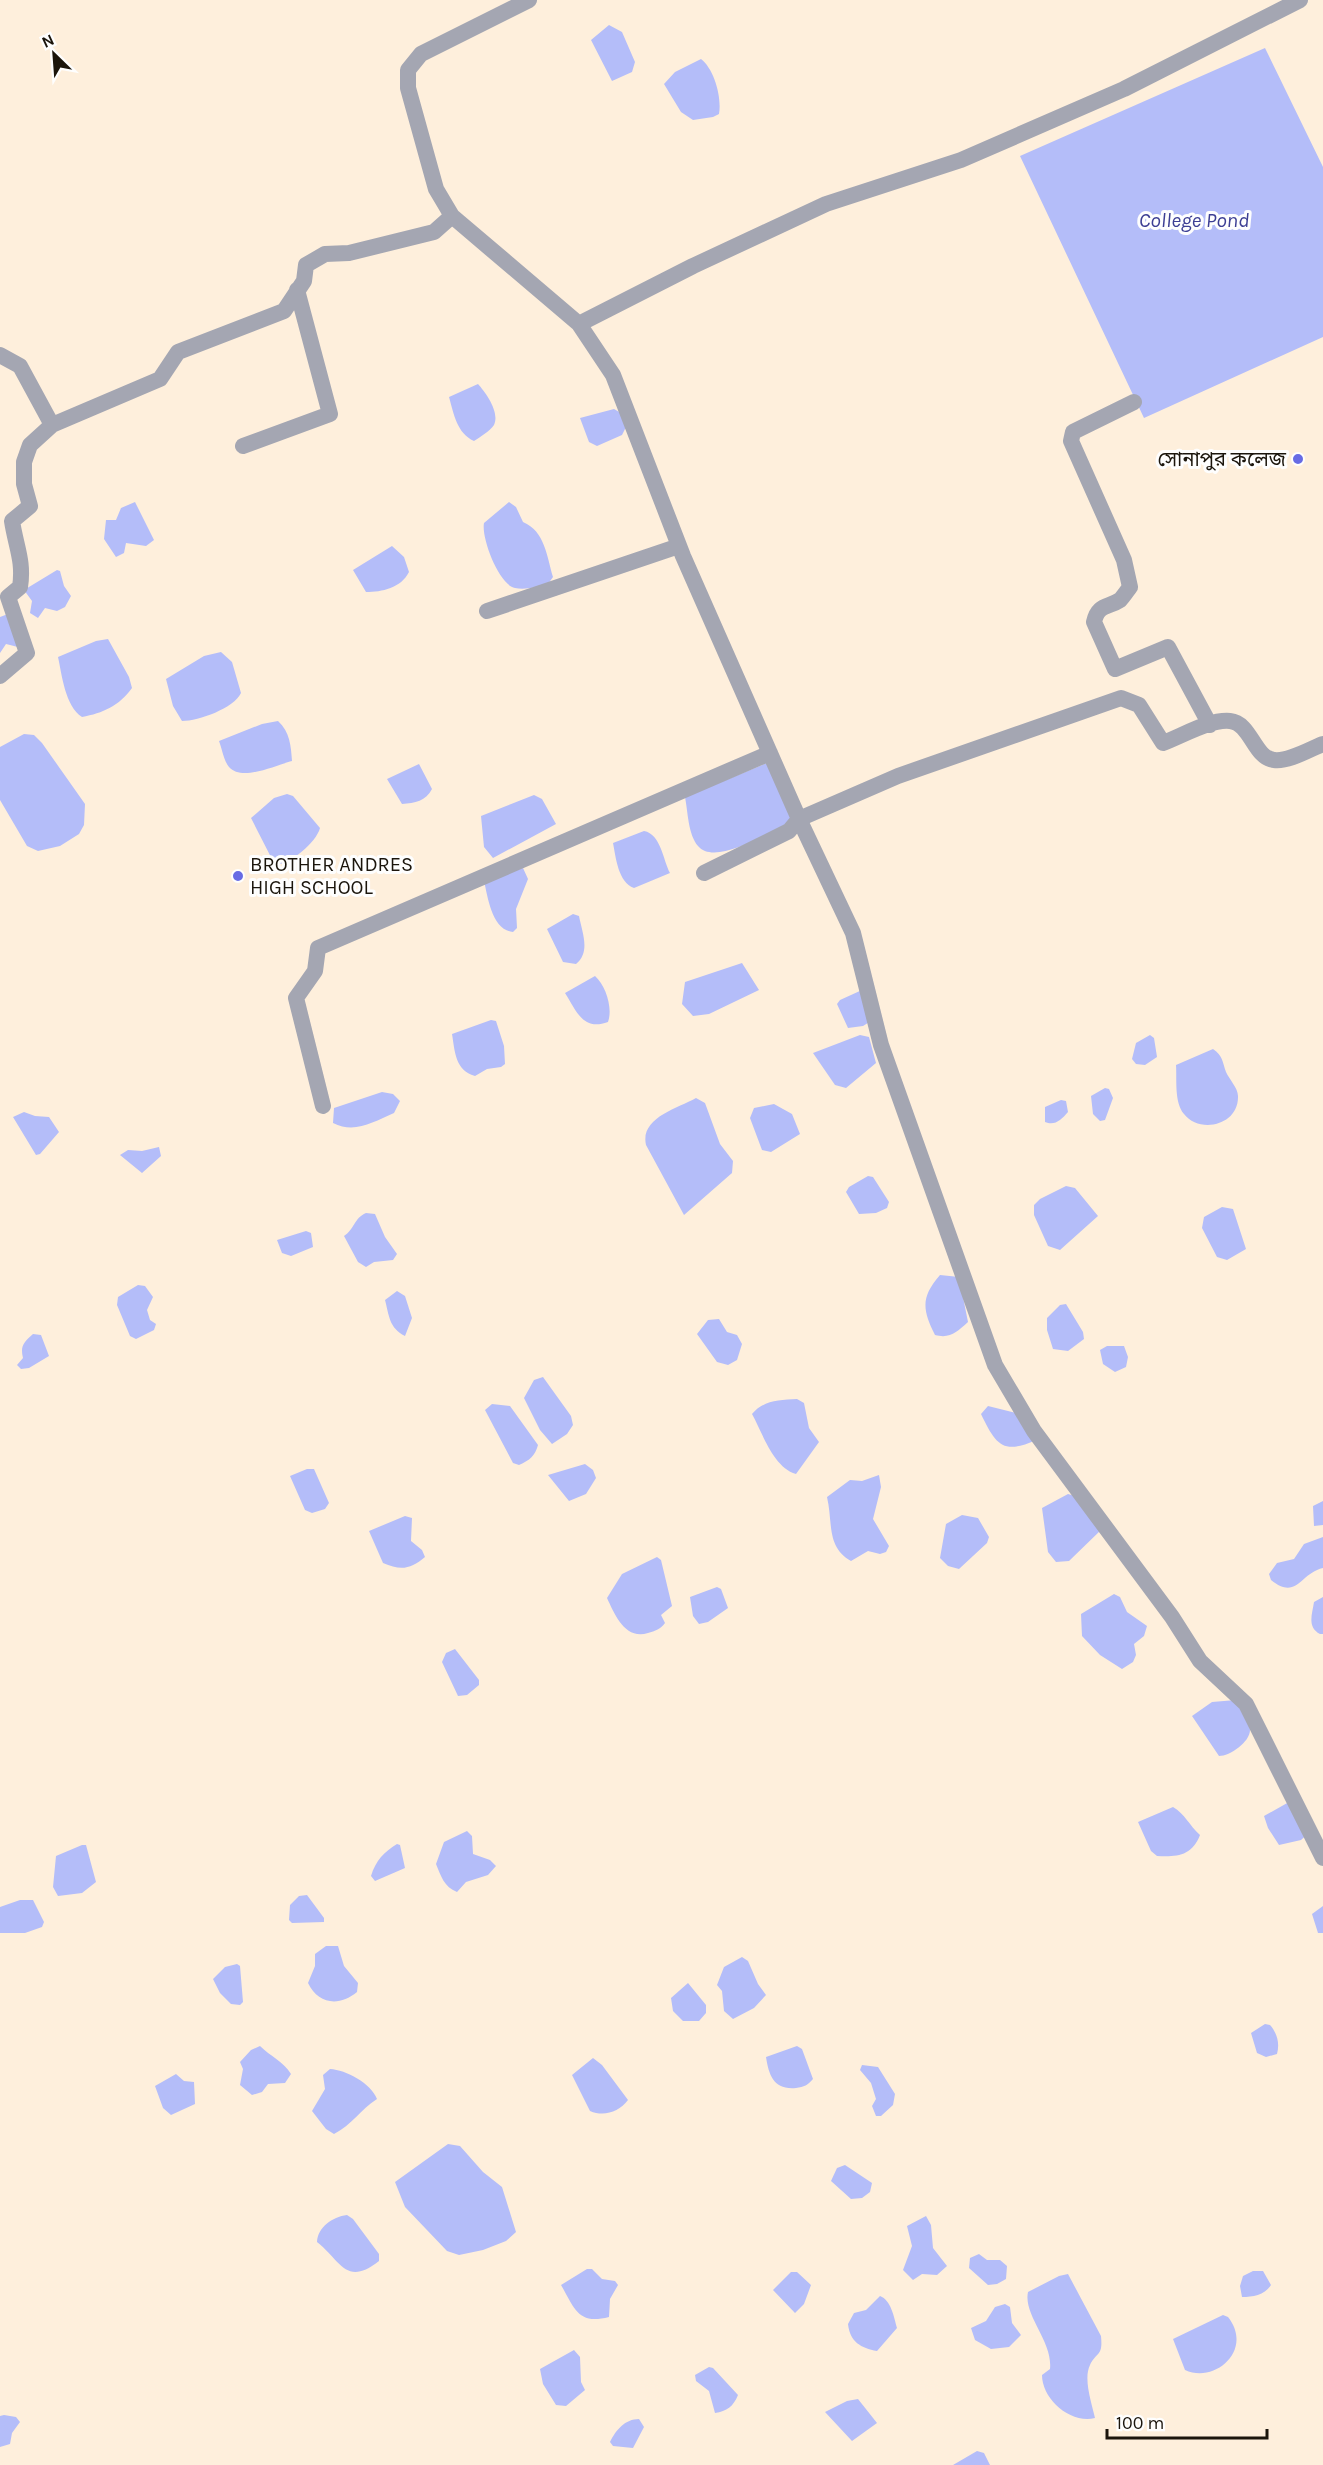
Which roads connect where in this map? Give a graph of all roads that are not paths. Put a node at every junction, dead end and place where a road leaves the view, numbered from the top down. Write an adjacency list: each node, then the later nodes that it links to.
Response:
1 (529, 0): 3 (street)
2 (1300, 0): 5 (street)
3 (452, 216): 4 (street); 5 (street)
4 (297, 290): 8 (street); 9 (street)
5 (579, 324): 10 (street)
6 (0, 355): 8 (street)
7 (1134, 402): 13 (street)
8 (52, 425): 12 (street)
9 (243, 446)
10 (679, 546): 11 (street); 15 (street)
11 (487, 611)
12 (0, 676)
13 (1210, 725): 14 (street); 16 (street)
14 (1323, 744)
15 (770, 753): 16 (street); 18 (street)
16 (799, 819): 17 (street); 19 (street)
17 (704, 873)
18 (323, 1106)
19 (1323, 1858)

